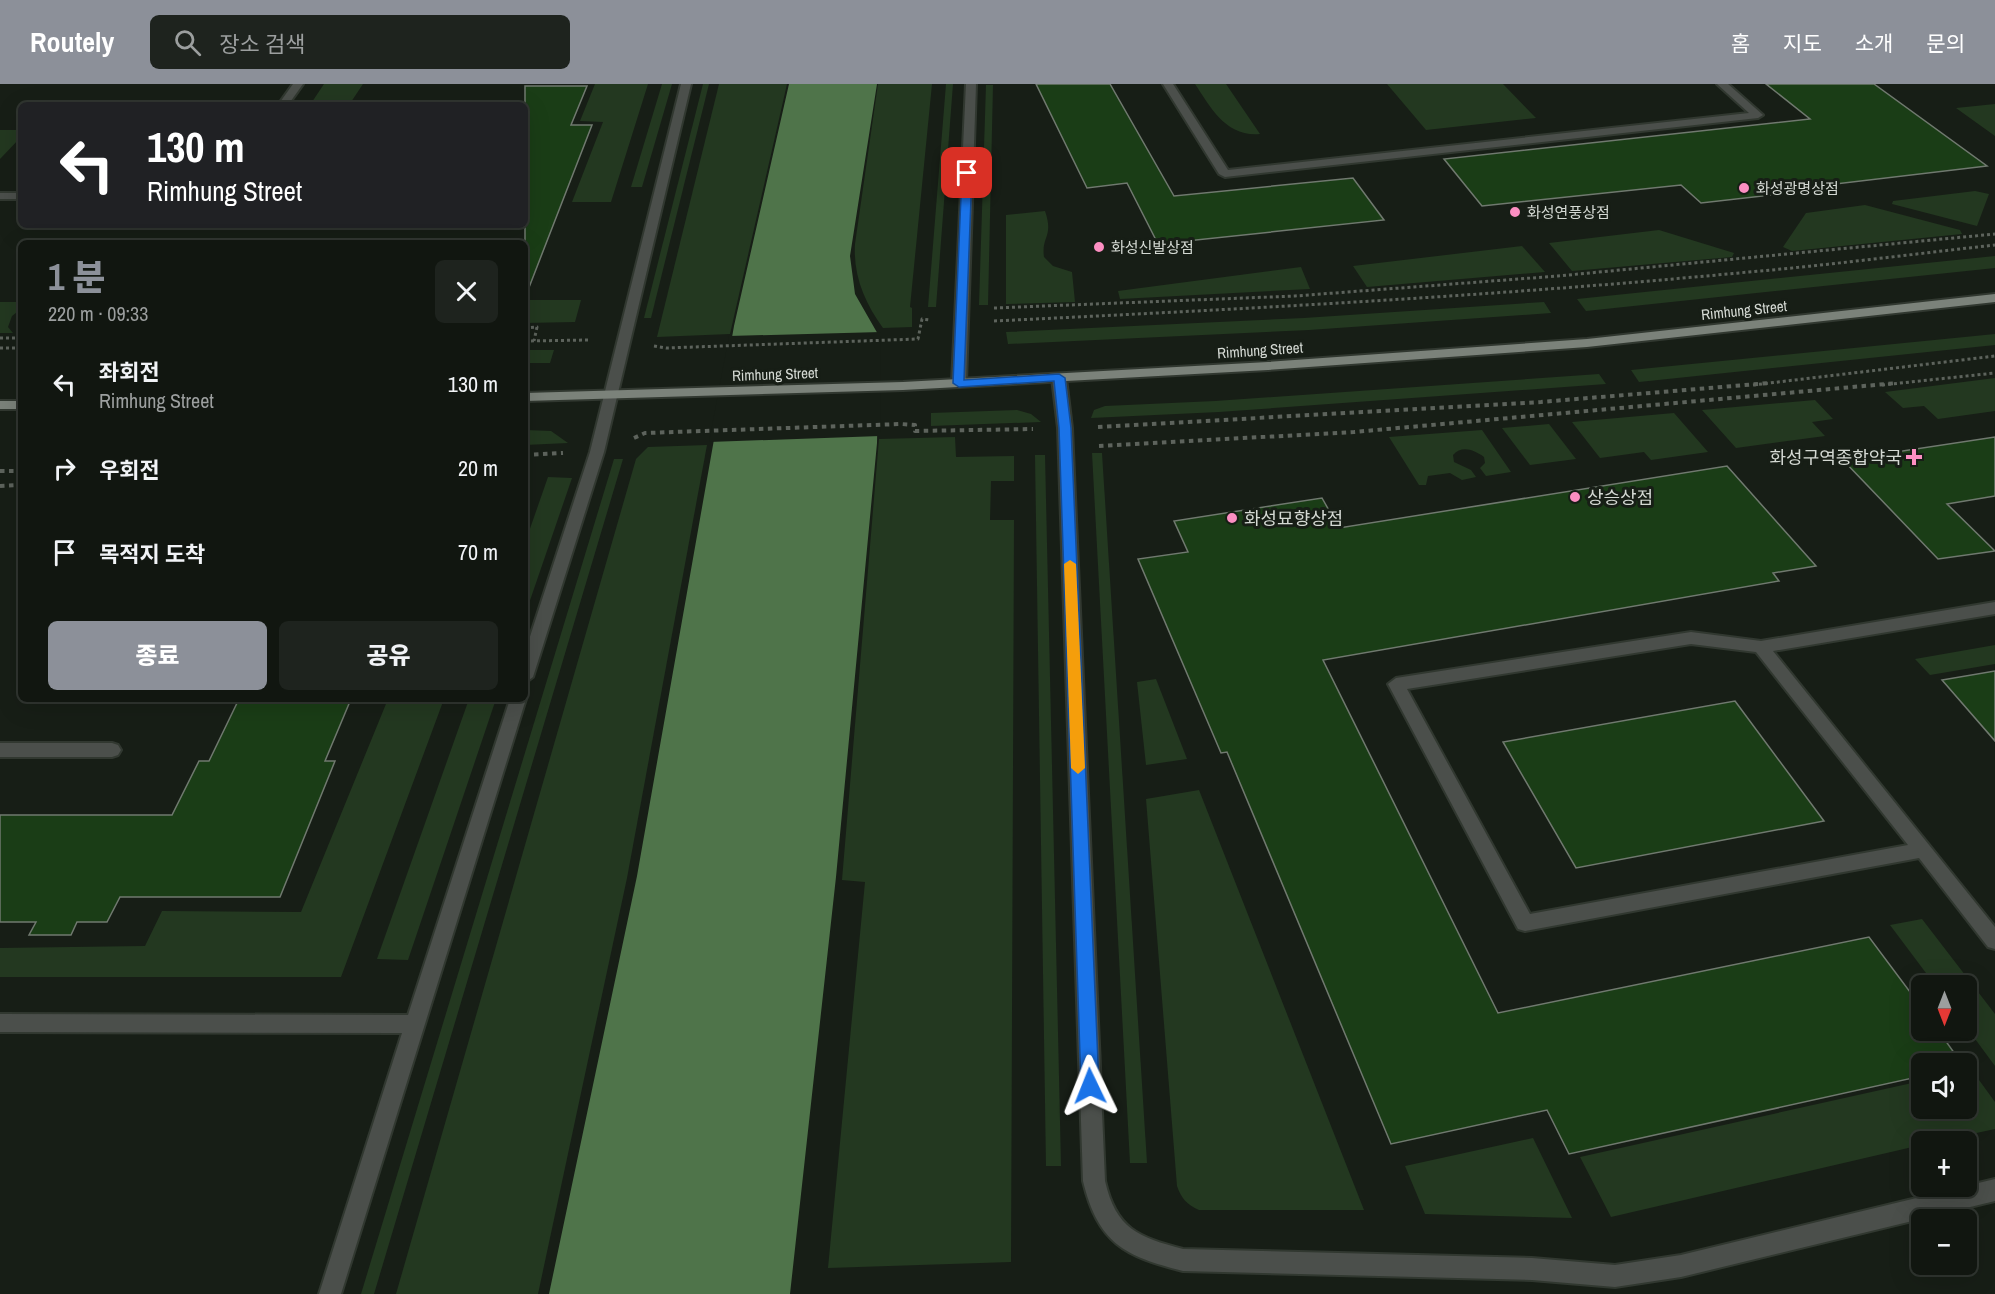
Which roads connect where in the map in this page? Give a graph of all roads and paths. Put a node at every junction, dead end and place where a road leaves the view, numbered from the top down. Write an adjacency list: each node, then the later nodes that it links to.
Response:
1 (298, 84): 6 (street)
2 (686, 84): 25 (street)
3 (971, 84): 12 (street)
4 (1168, 84): 5 (street)
5 (1722, 84)
6 (285, 102)
7 (0, 196): 8 (street)
8 (18, 196)
9 (1995, 234): 12 (path)
10 (1995, 245): 13 (path)
11 (1995, 298): 23 (main road, Rimhung Street)
12 (962, 308): 13 (street)
13 (961, 321): 20 (path); 24 (street)
14 (528, 328): 17 (path)
15 (0, 338): 16 (path)
16 (18, 338)
17 (534, 341)
18 (0, 348): 19 (path)
19 (18, 348)
20 (666, 348)
21 (1995, 356): 31 (path)
22 (1995, 373): 31 (path)
23 (1059, 378): 24 (main road, Rimhung Street); 31 (street)
24 (959, 383): 25 (main road, Rimhung Street)
25 (609, 396): 26 (main road, Rimhung Street); 38 (street)
26 (528, 397)
27 (0, 405): 28 (main road)
28 (18, 405)
29 (901, 424): 30 (path); 31 (path)
30 (645, 433)
31 (1065, 437): 46 (street)
32 (0, 471): 33 (path)
33 (18, 471)
34 (18, 485): 35 (path)
35 (0, 486)
36 (1995, 608): 37 (street)
37 (1761, 647): 42 (street); 42 (street)
38 (528, 668)
39 (517, 702): 45 (street)
40 (0, 750): 41 (street)
41 (112, 750)
42 (1923, 850): 43 (street)
43 (1995, 941)
44 (0, 1023): 45 (street)
45 (414, 1024): 47 (street)
46 (1995, 1190)
47 (330, 1294)

